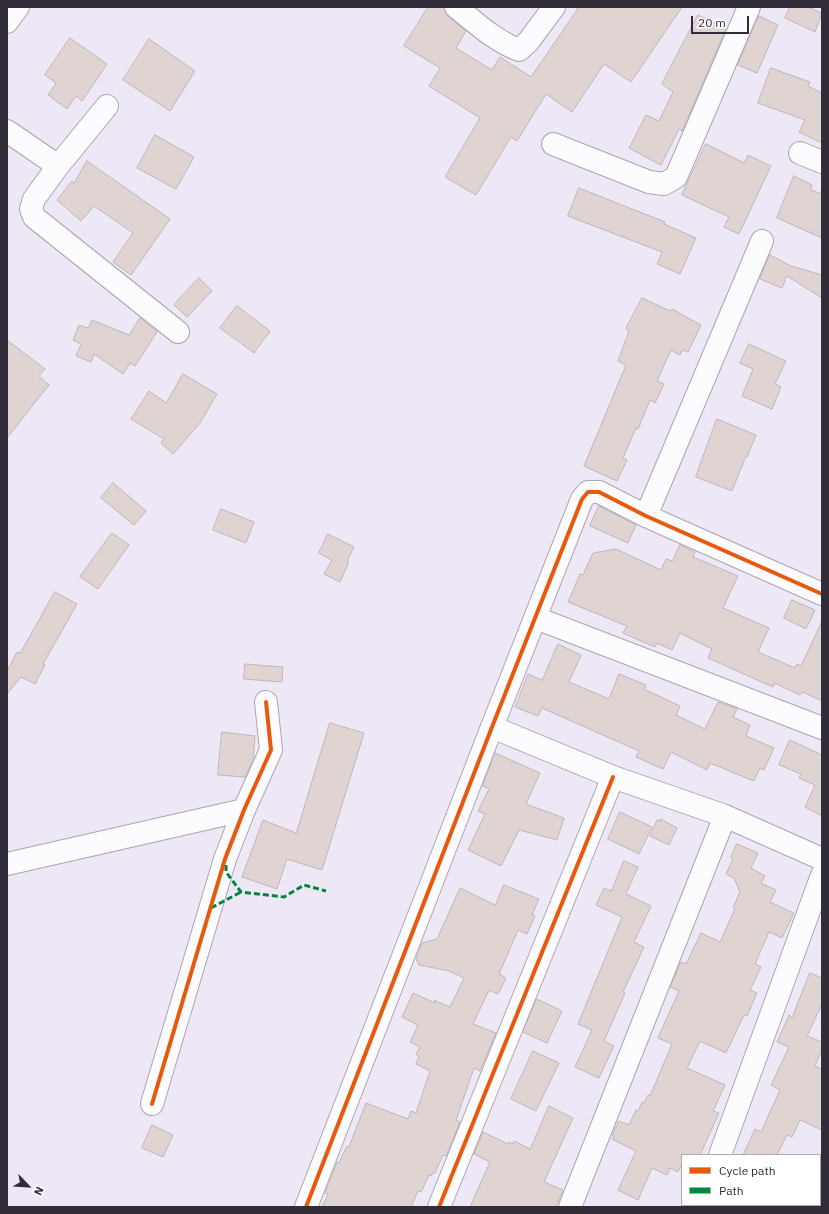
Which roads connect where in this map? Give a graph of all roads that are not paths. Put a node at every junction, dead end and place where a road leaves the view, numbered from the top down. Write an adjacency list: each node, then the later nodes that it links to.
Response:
1 (18, 7): 5 (street)
2 (456, 7): 3 (street)
3 (554, 7)
4 (749, 7): 8 (street)
5 (7, 22)
6 (107, 106): 11 (street)
7 (7, 131): 11 (street)
8 (553, 144)
9 (800, 153): 10 (street)
10 (822, 162)
11 (58, 166): 13 (street)
12 (762, 241): 14 (street)
13 (178, 332)
14 (646, 516): 15 (street); 16 (street)
15 (822, 594)
16 (536, 618): 18 (street); 19 (street)
17 (266, 702): 21 (street)
18 (492, 727): 20 (street); 28 (street)
19 (822, 728)
20 (613, 777): 22 (street); 29 (street)
21 (244, 810): 24 (street); 26 (street)
22 (725, 816): 23 (street); 30 (street)
23 (822, 859)
24 (7, 864)
25 (822, 875): 27 (street)
26 (152, 1104)
27 (720, 1154)
28 (306, 1207)
29 (439, 1207)
30 (570, 1207)

